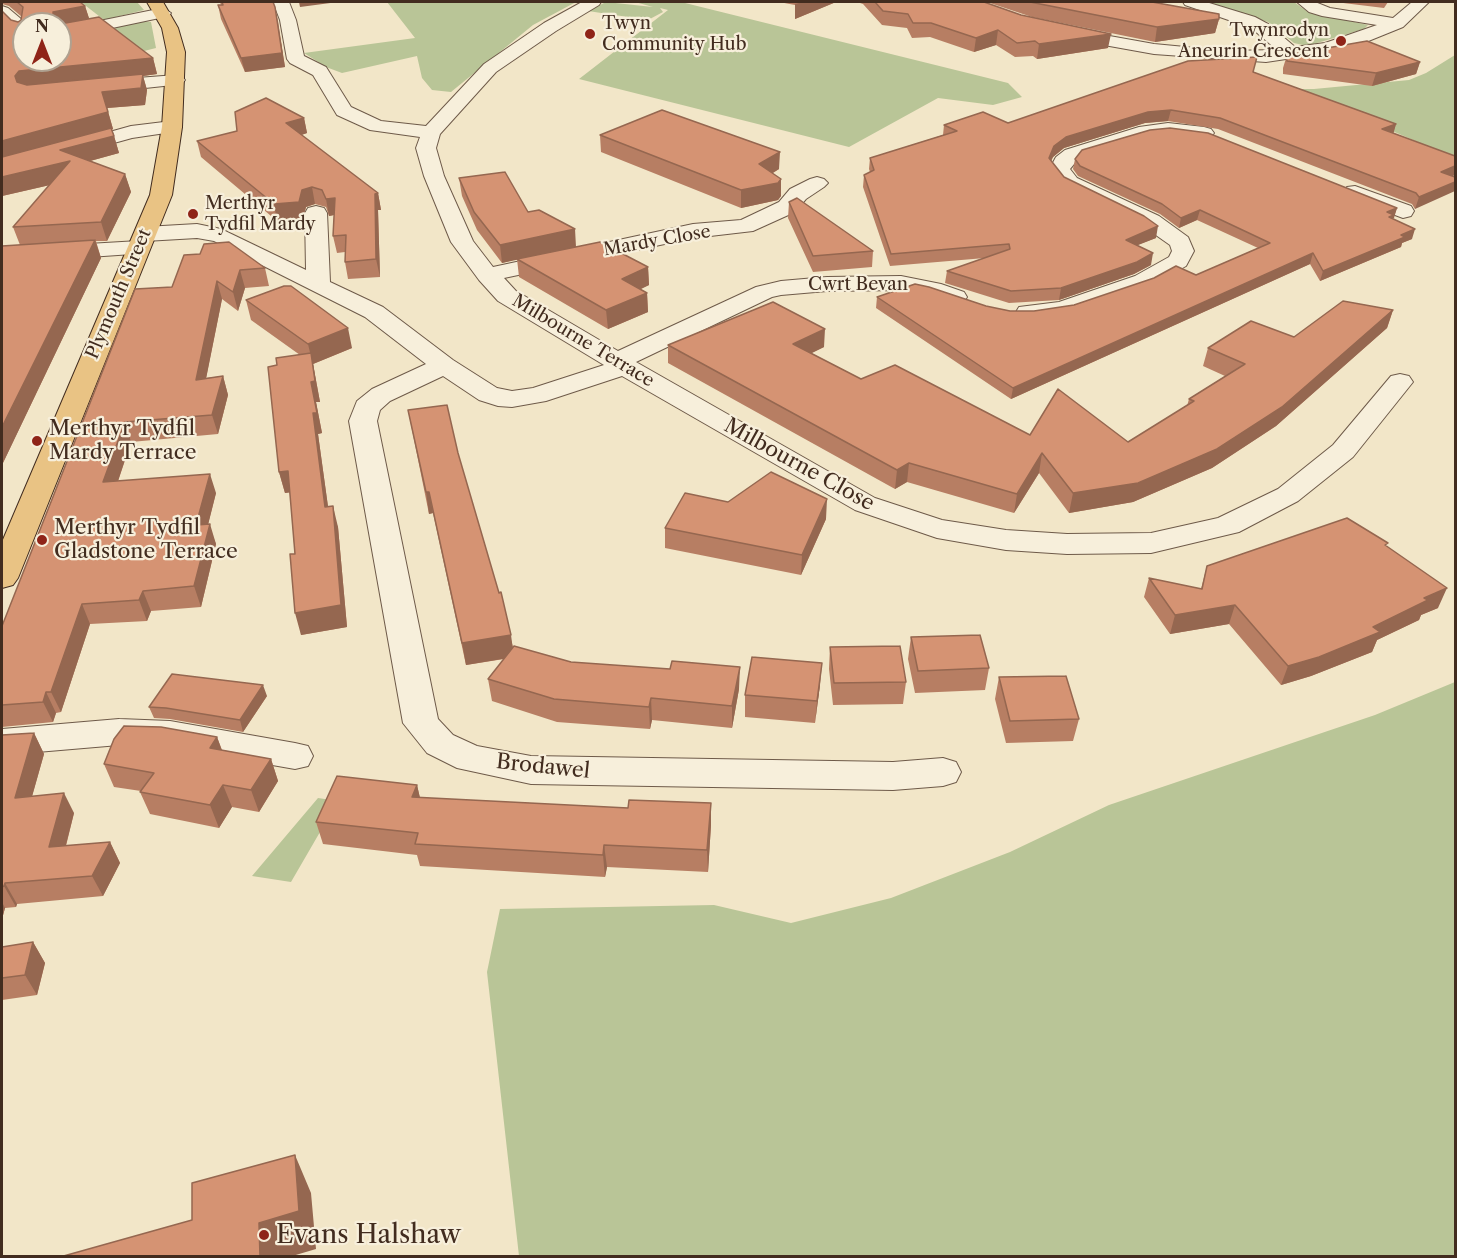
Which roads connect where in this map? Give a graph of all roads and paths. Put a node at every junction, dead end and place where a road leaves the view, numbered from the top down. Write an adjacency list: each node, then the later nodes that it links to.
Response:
1 (281, 2): 14 (street)
2 (593, 2): 14 (street)
3 (1191, 2): 10 (street)
4 (1305, 2): 7 (street)
5 (1421, 2): 7 (street)
6 (159, 7): 8 (street); 11 (main road, Plymouth Street)
7 (1397, 23): 10 (street)
8 (72, 31)
9 (1055, 32): 10 (street)
10 (1292, 54)
11 (176, 80): 12 (street); 13 (main road, Plymouth Street)
12 (76, 89)
13 (172, 127): 16 (street); 21 (main road, Plymouth Street)
14 (431, 133): 23 (street, Milbourne Terrace)
15 (1220, 139): 26 (street)
16 (2, 168)
17 (817, 183): 23 (street, Mardy Close)
18 (1336, 185): 19 (street)
19 (1403, 211)
20 (316, 213): 24 (street)
21 (142, 241): 22 (street, Cwrt Bevan); 24 (street, Cwrt Bevan); 31 (main road, Plymouth Street)
22 (2, 256)
23 (487, 275): 27 (street, Milbourne Terrace)
24 (318, 286): 28 (street, Cwrt Bevan)
25 (975, 304): 27 (street, Cwrt Bevan)
26 (1009, 312)
27 (620, 362): 28 (street, Cwrt Bevan); 30 (street, Milbourne Terrace)
28 (444, 365): 35 (street, Brodawel)
29 (1400, 382): 30 (street, Milbourne Close)
30 (683, 401)
31 (8, 543): 32 (main road, Plymouth Street)
32 (2, 578)
33 (2, 742): 34 (street)
34 (295, 756)
35 (943, 772)

